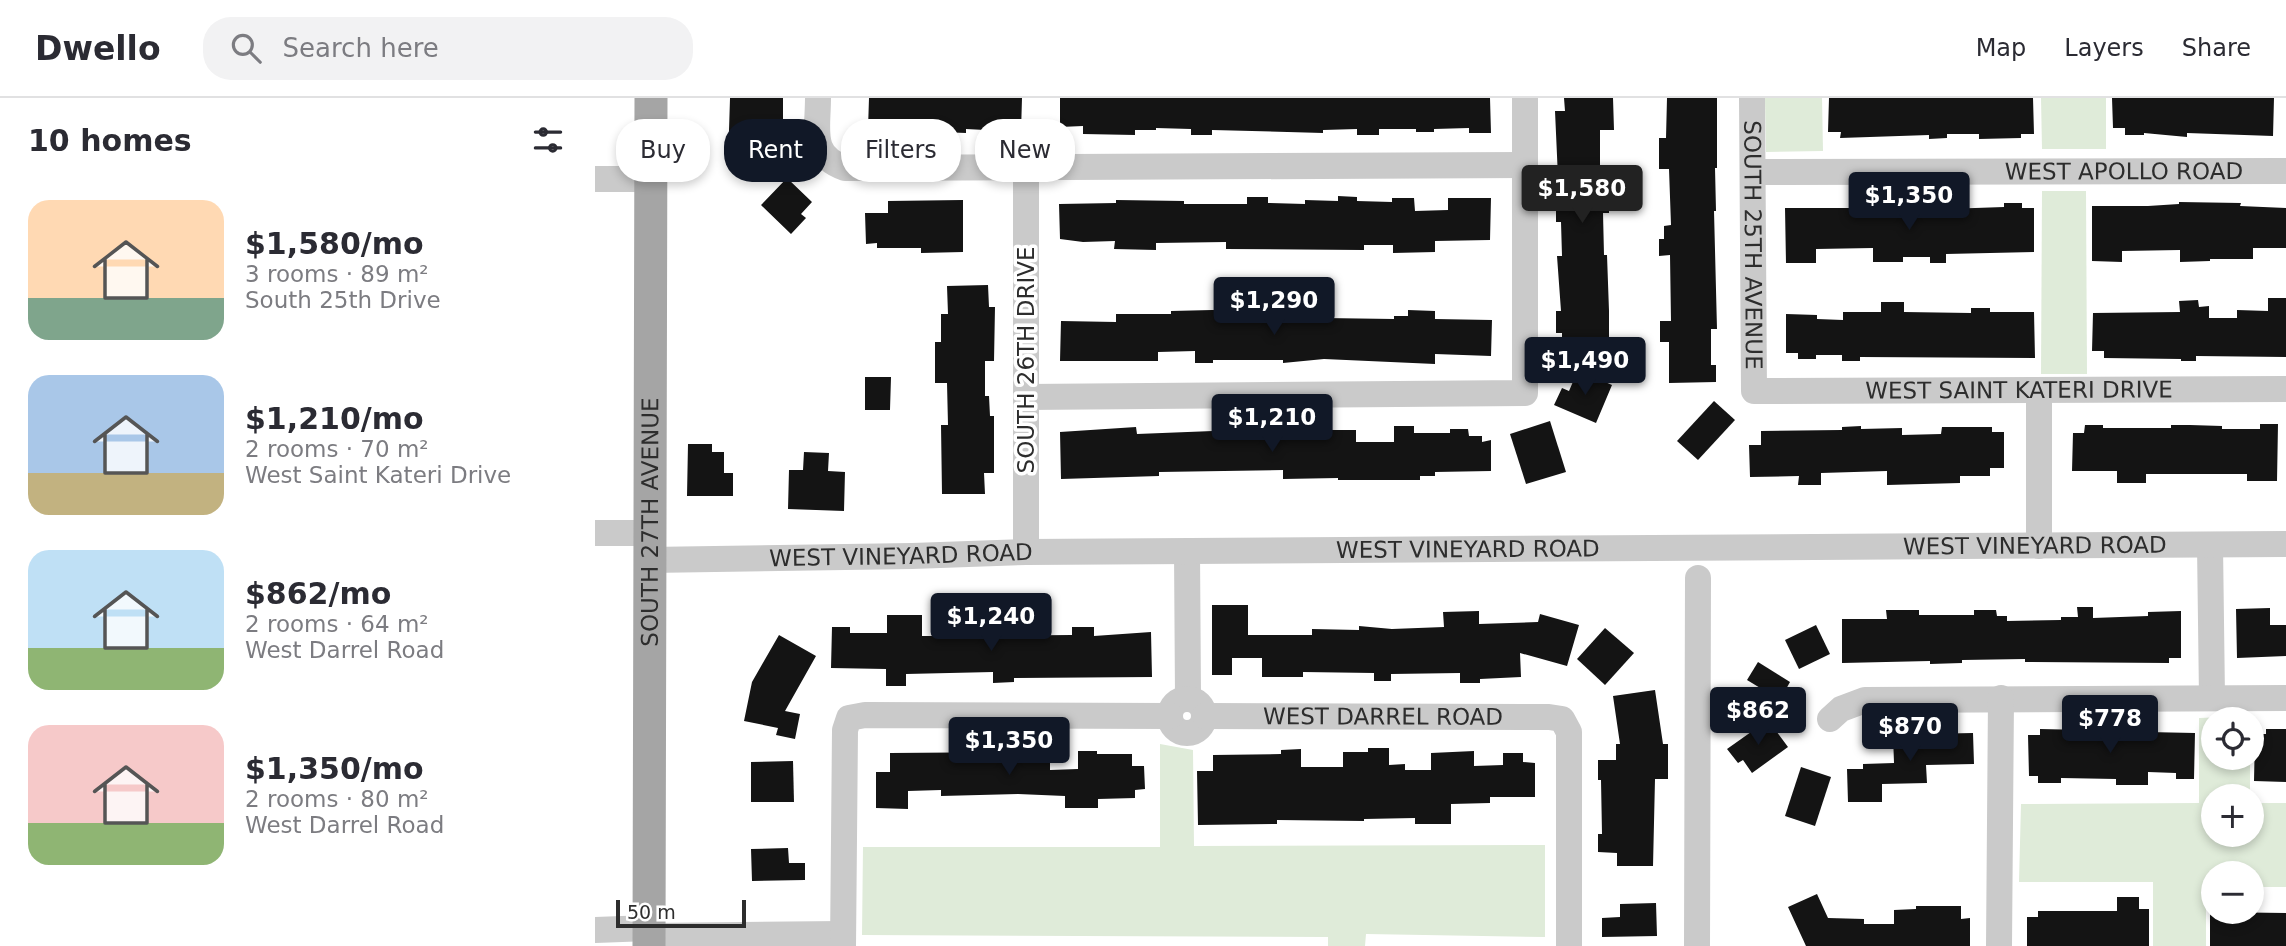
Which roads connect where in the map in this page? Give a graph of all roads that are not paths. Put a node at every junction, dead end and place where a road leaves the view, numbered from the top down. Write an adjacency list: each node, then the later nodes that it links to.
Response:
1 (651, 98): 5 (main road, SOUTH 27TH AVENUE)
2 (818, 98): 7 (street)
3 (1525, 98): 6 (street)
4 (1752, 98): 10 (street, SOUTH 25TH AVENUE)
5 (651, 119)
6 (1525, 165): 8 (street); 18 (street)
7 (975, 169)
8 (1075, 169)
9 (2286, 171): 10 (street, WEST APOLLO ROAD)
10 (1753, 172): 17 (street, SOUTH 25TH AVENUE)
11 (595, 179): 12 (street)
12 (616, 179)
13 (651, 182): 22 (main road, SOUTH 27TH AVENUE)
14 (1025, 182): 18 (street, SOUTH 26TH DRIVE)
15 (2286, 389): 16 (street, WEST SAINT KATERI DRIVE)
16 (2039, 390): 17 (street, WEST SAINT KATERI DRIVE); 23 (street)
17 (1754, 391)
18 (1026, 397): 25 (street, SOUTH 26TH DRIVE)
19 (595, 533): 22 (street, WEST VINEYARD ROAD)
20 (2286, 544): 21 (street, WEST VINEYARD ROAD)
21 (2210, 545): 23 (street, WEST VINEYARD ROAD); 28 (street)
22 (649, 546): 25 (street, WEST VINEYARD ROAD); 33 (main road, SOUTH 27TH AVENUE)
23 (2039, 546): 24 (street, WEST VINEYARD ROAD)
24 (1187, 551): 25 (street, WEST VINEYARD ROAD); 30 (street)
25 (1026, 552)
26 (1698, 578): 36 (street)
27 (2001, 698): 28 (street); 31 (street); 37 (street)
28 (2212, 698): 29 (street)
29 (2286, 698)
30 (1187, 710): 34 (street, WEST DARREL ROAD); 35 (street, WEST DARREL ROAD)
31 (1830, 719)
32 (595, 930): 33 (street)
33 (649, 937): 34 (street)
34 (843, 940)
35 (1569, 946)
36 (1697, 946)
37 (1999, 946)

